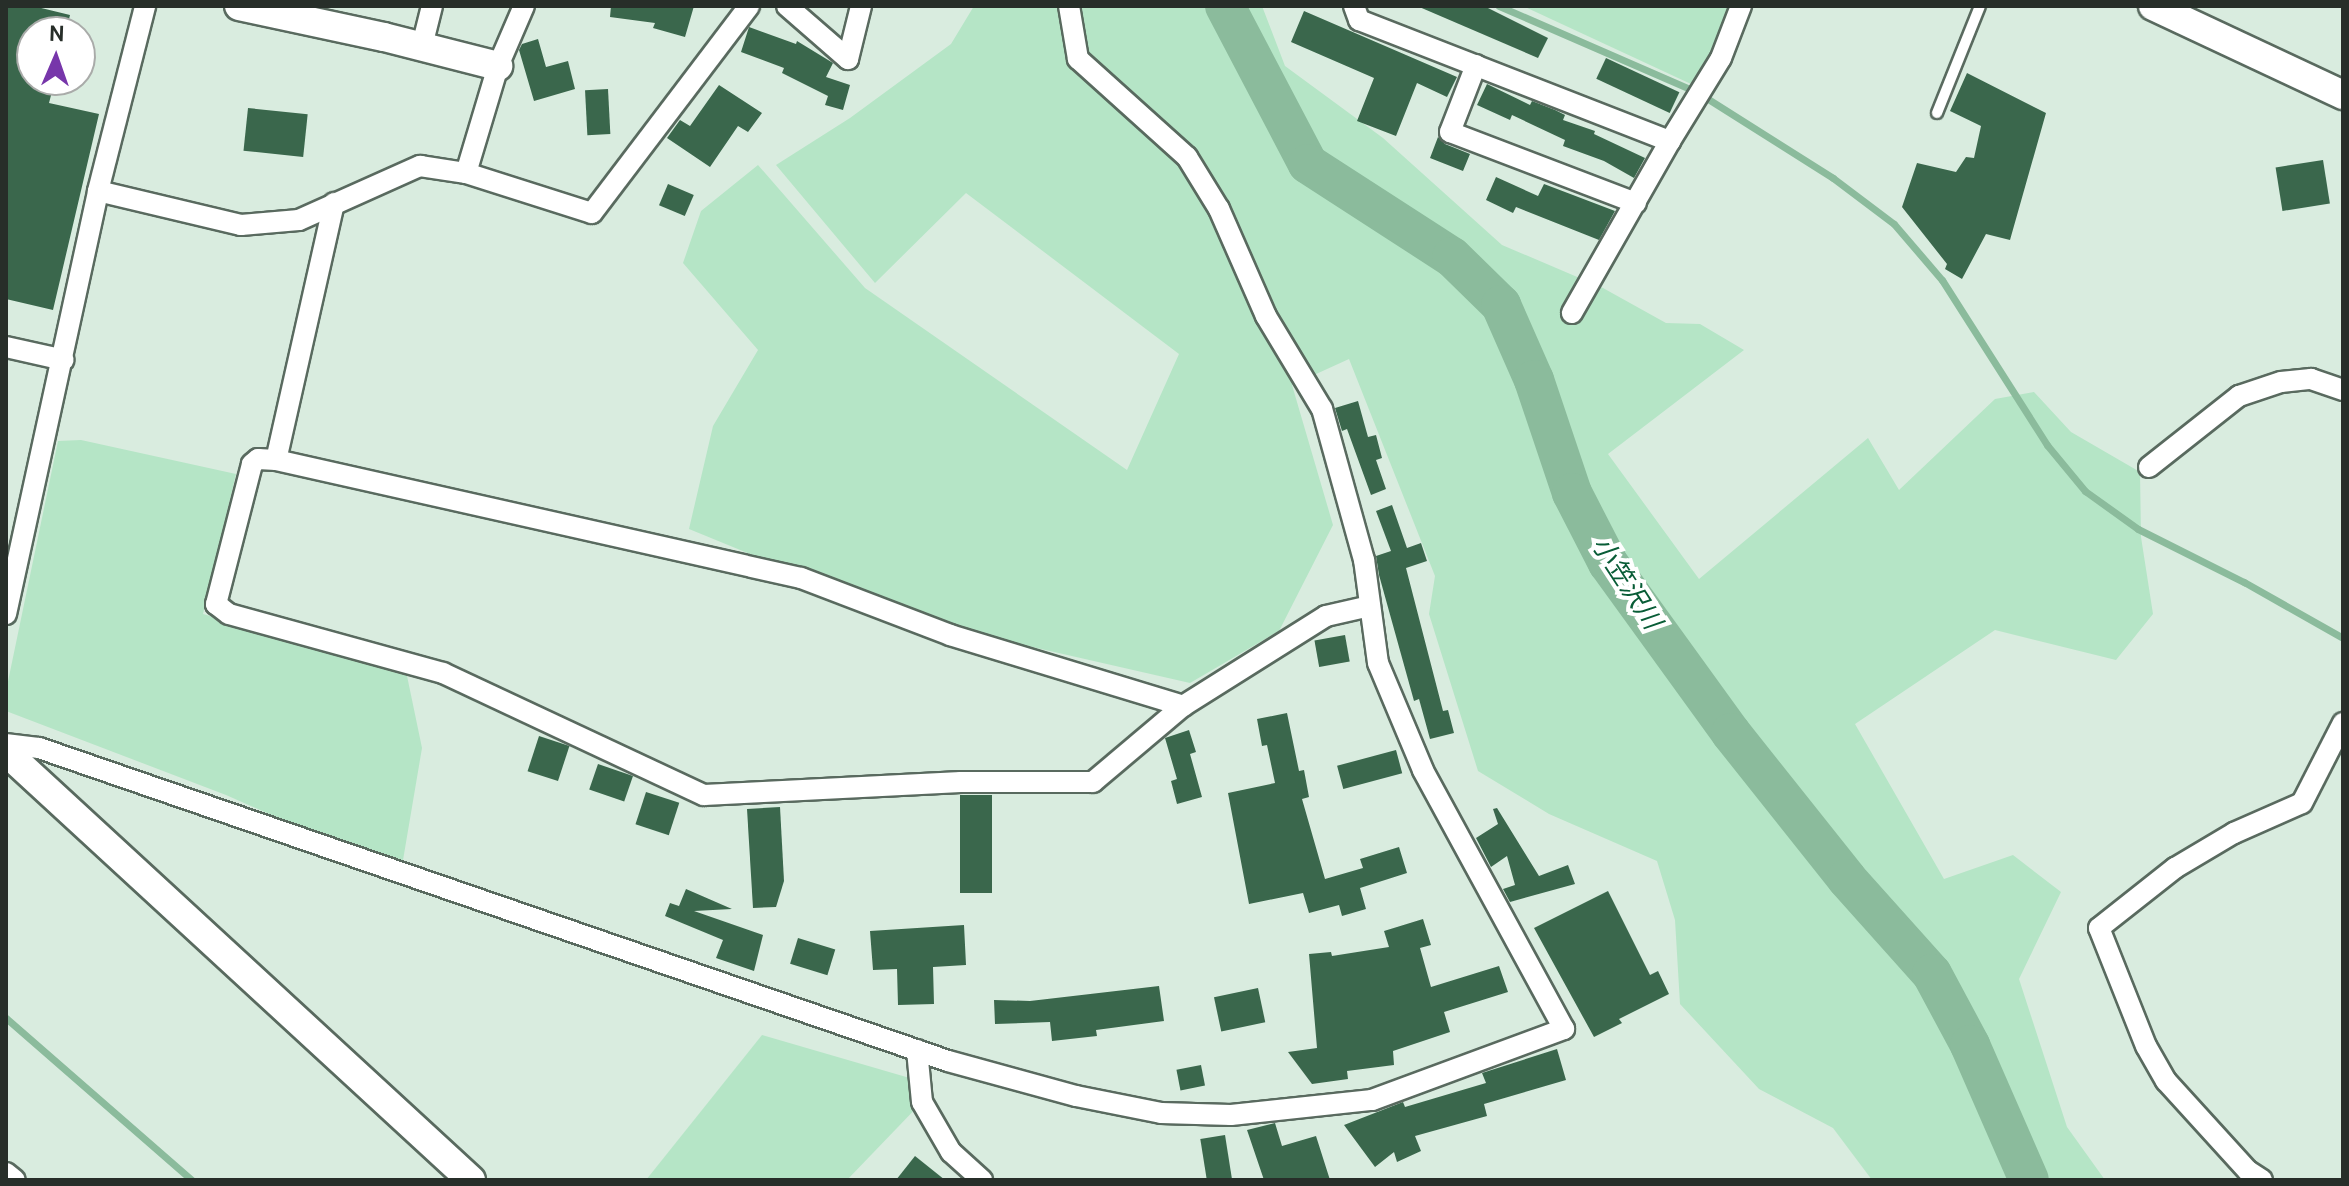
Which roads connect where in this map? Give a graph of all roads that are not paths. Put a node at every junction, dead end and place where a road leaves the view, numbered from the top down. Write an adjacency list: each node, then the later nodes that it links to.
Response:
1 (145, 6): 20 (street)
2 (239, 6): 13 (street)
3 (432, 6): 13 (street)
4 (524, 6): 15 (street)
5 (749, 6): 19 (street)
6 (787, 6): 7 (street)
7 (861, 6)
8 (1069, 6): 29 (street)
9 (1354, 6): 14 (street)
10 (1741, 6): 18 (street)
11 (1980, 6): 17 (lane)
12 (2153, 6): 16 (street)
13 (422, 46): 15 (street)
14 (1476, 65): 18 (street); 22 (street)
15 (498, 66): 19 (street)
16 (2343, 95)
17 (1937, 113)
18 (1670, 141): 22 (street)
19 (466, 173): 21 (street)
20 (98, 191): 21 (street); 25 (street)
21 (334, 203): 27 (street)
22 (1636, 203): 23 (street)
23 (1572, 313)
24 (6, 347): 25 (street)
25 (64, 360): 30 (street)
26 (2343, 390): 28 (street)
27 (276, 460): 31 (street); 31 (street)
28 (2149, 467)
29 (1370, 606): 31 (street); 35 (street)
30 (6, 614)
31 (1183, 706)
32 (2343, 723): 40 (street)
33 (6, 744): 35 (street)
34 (6, 752): 38 (street)
35 (917, 1050): 39 (street)
36 (6, 1173): 37 (street)
37 (15, 1180)
38 (471, 1180)
39 (982, 1180)
40 (2262, 1180)

